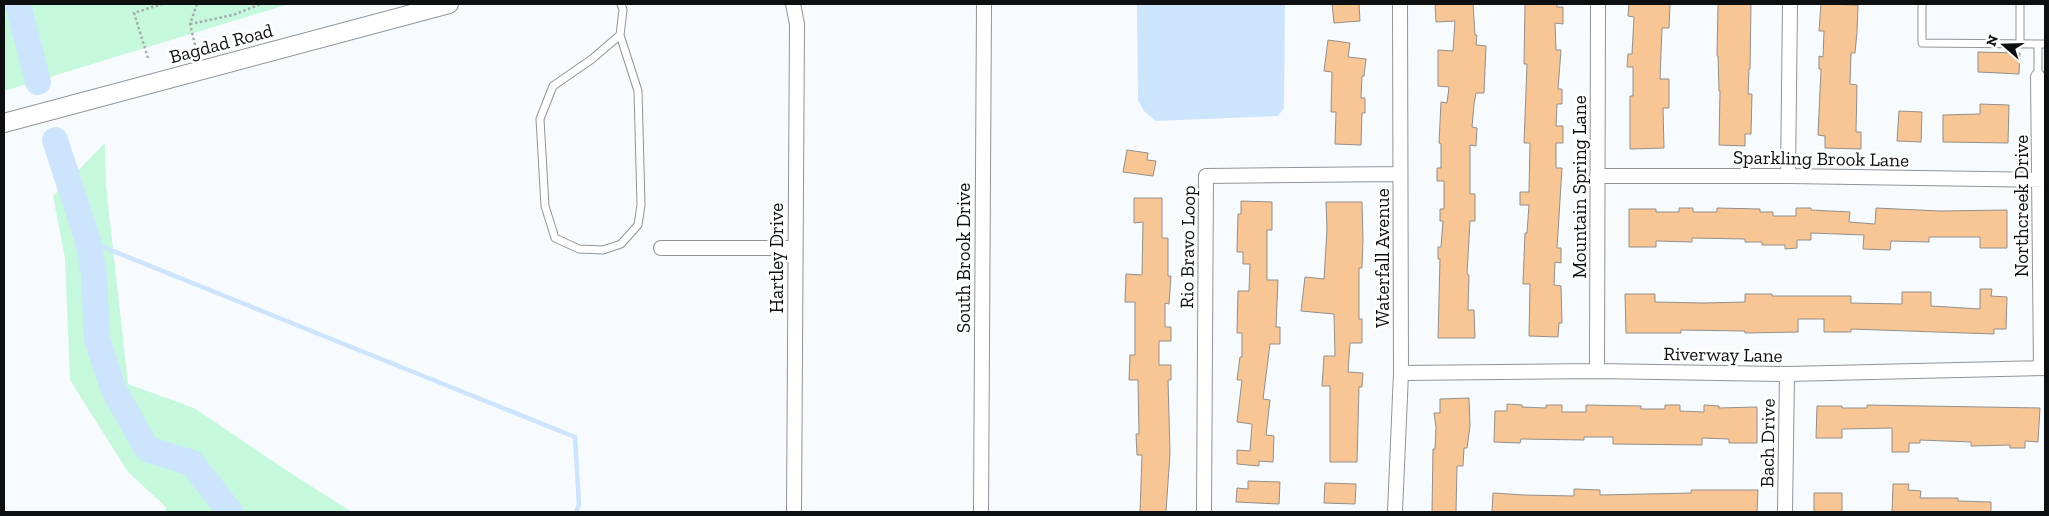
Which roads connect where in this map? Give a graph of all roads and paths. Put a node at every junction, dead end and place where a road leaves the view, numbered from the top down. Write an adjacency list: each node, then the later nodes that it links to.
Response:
1 (162, 4): 19 (path)
2 (197, 4): 14 (path)
3 (261, 4): 14 (path)
4 (449, 4): 13 (street, Bagdad Road)
5 (621, 4): 15 (lane)
6 (793, 4): 27 (street, Hartley Drive)
7 (984, 4): 33 (street, South Brook Drive)
8 (1400, 4): 22 (street, Waterfall Avenue)
9 (1598, 4): 23 (street, Mountain Spring Lane)
10 (1790, 4): 24 (street)
11 (1922, 4): 16 (lane)
12 (2020, 4): 16 (lane)
13 (420, 7): 21 (street, Bagdad Road)
14 (190, 24): 18 (path)
15 (620, 35): 15 (lane)
16 (2020, 44): 17 (lane)
17 (2042, 44): 20 (lane, Northcreek Drive)
18 (195, 45)
19 (148, 58)
20 (2038, 77): 25 (street, Northcreek Drive)
21 (4, 124)
22 (1400, 174): 30 (street, Waterfall Avenue); 34 (street, Rio Bravo Loop)
23 (1597, 176): 24 (street, Sparkling Brook Lane); 29 (street, Mountain Spring Lane)
24 (1788, 176): 25 (street, Sparkling Brook Lane)
25 (2042, 180): 28 (street, Northcreek Drive)
26 (661, 248): 27 (street)
27 (795, 248): 32 (street, Hartley Drive)
28 (2043, 368): 31 (street, Riverway Lane)
29 (1597, 371): 30 (street, Riverway Lane); 31 (street, Riverway Lane)
30 (1401, 373): 35 (street, Waterfall Avenue)
31 (1787, 374): 36 (street, Bach Drive)
32 (794, 512)
33 (981, 512)
34 (1204, 512)
35 (1395, 512)
36 (1785, 512)

